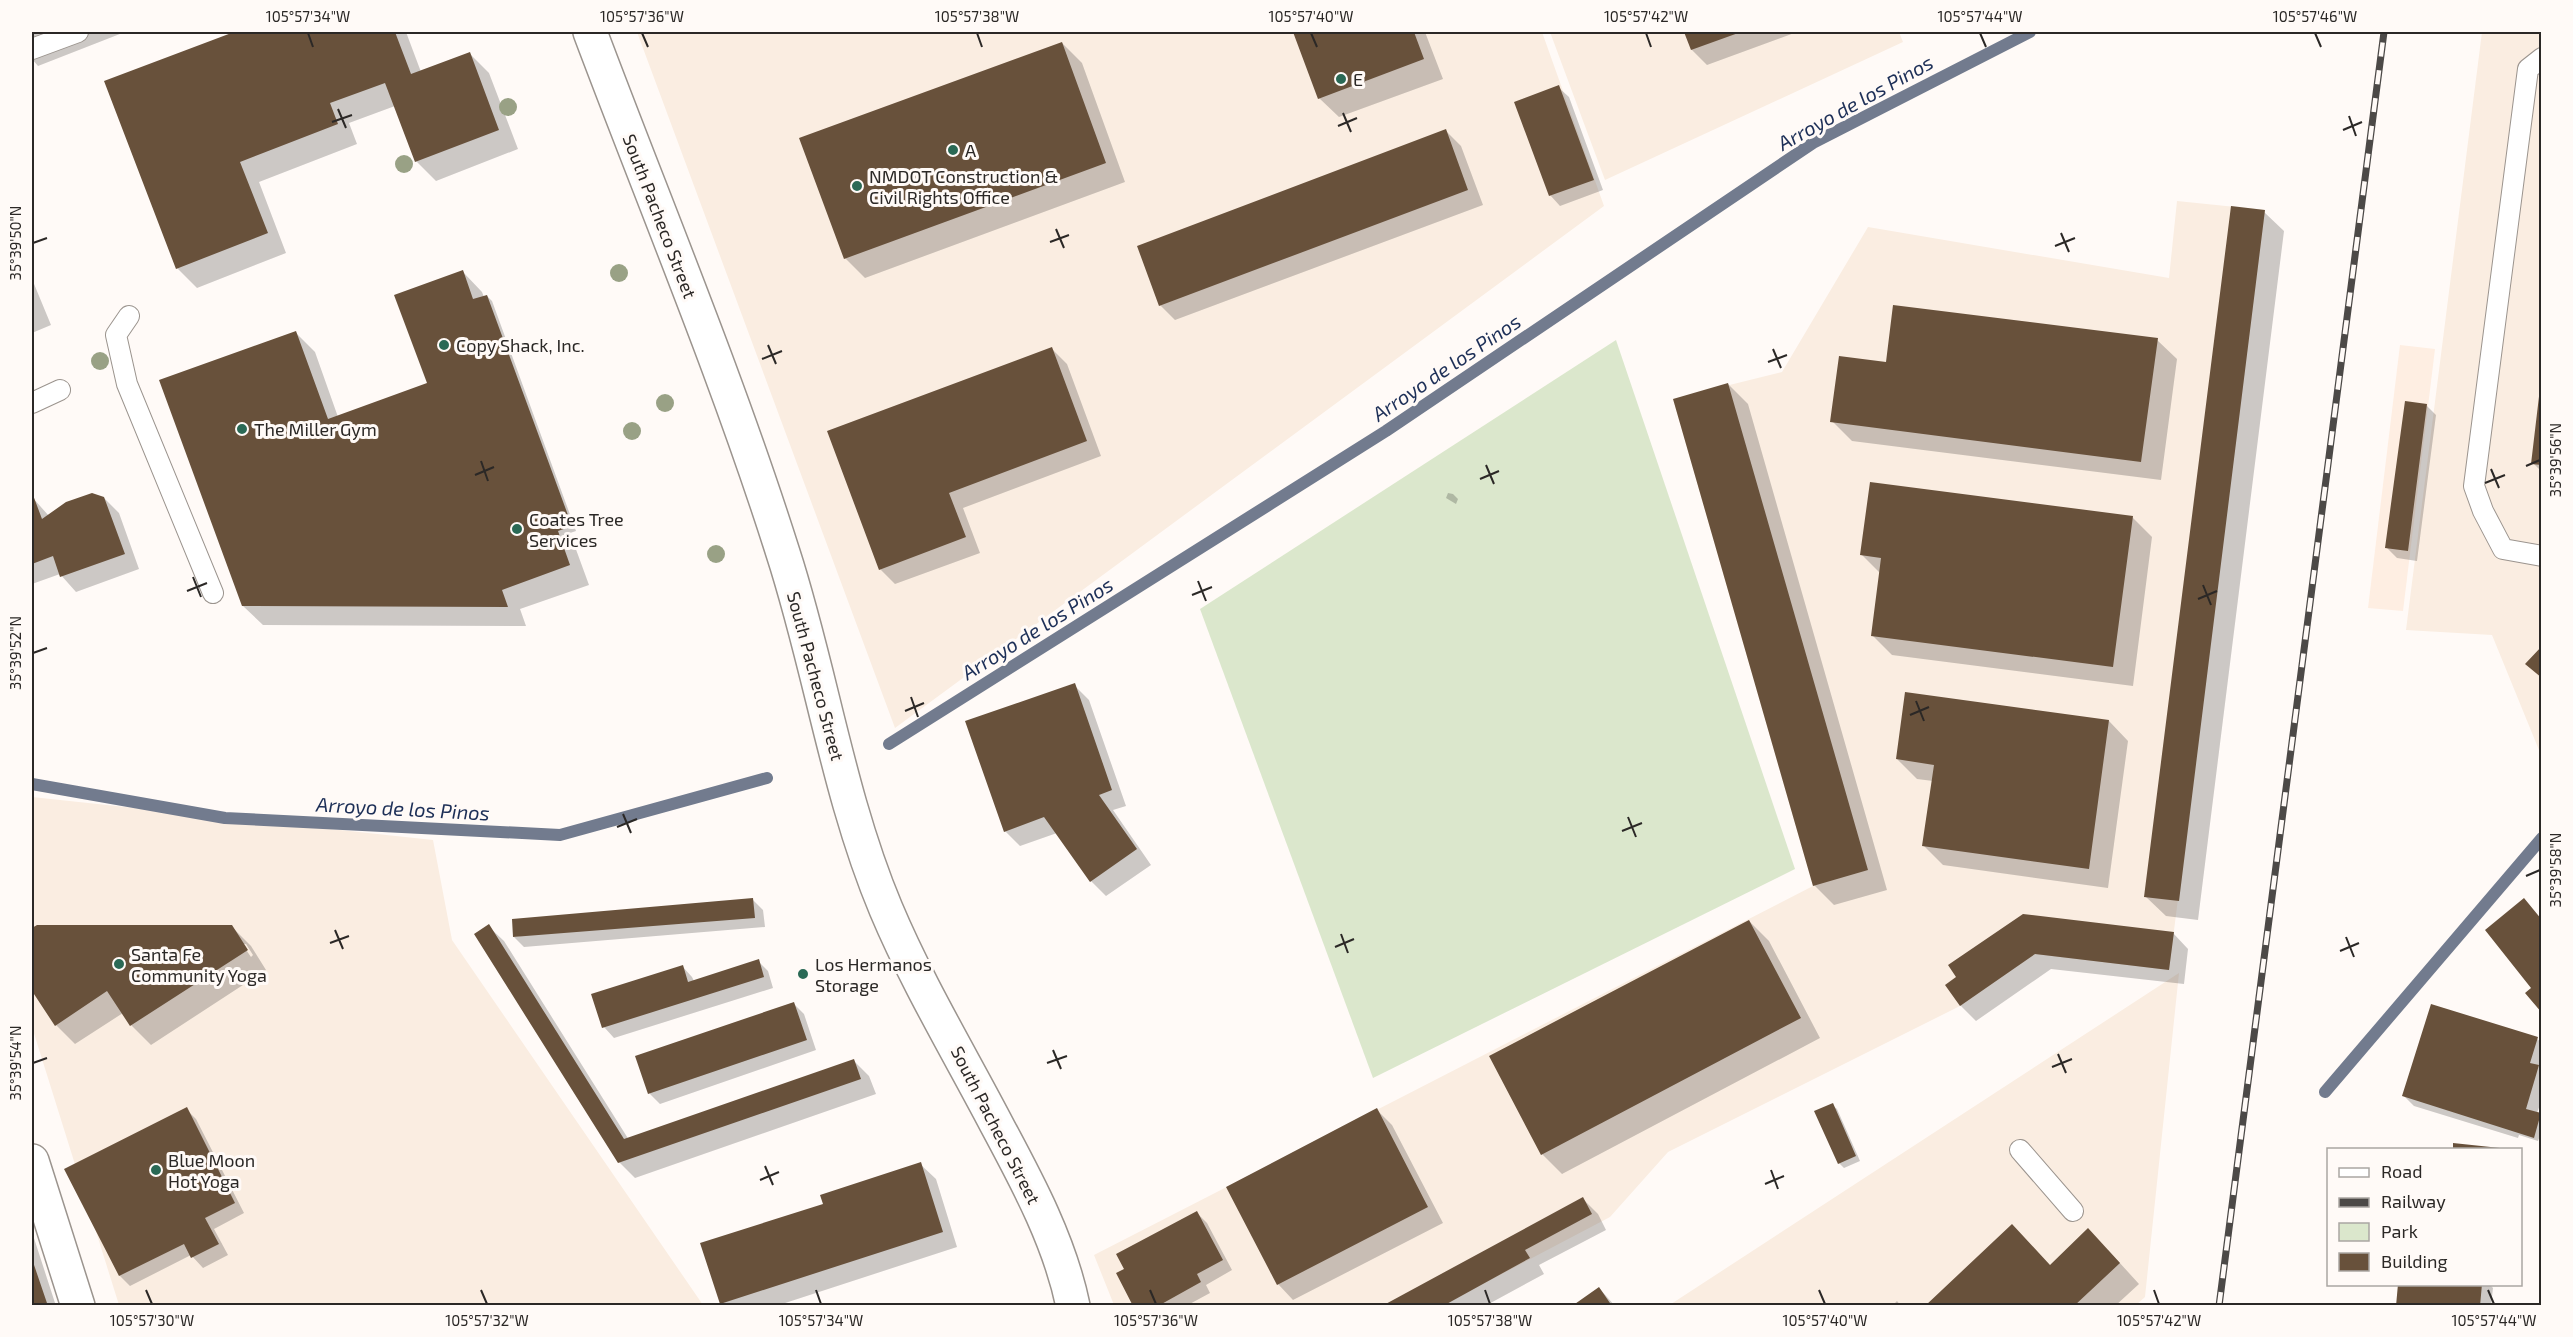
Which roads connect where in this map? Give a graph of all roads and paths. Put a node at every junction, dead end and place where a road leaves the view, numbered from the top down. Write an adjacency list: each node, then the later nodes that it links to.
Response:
1 (78, 32): 3 (lane)
2 (590, 32): 14 (street, South Pacheco Street)
3 (32, 49)
4 (2534, 63): 8 (lane)
5 (129, 316): 9 (lane)
6 (60, 390): 7 (lane)
7 (32, 403)
8 (2541, 556)
9 (213, 593)
10 (2020, 1150): 12 (lane)
11 (32, 1161): 13 (street)
12 (2073, 1211)
13 (78, 1305)
14 (1073, 1305)

